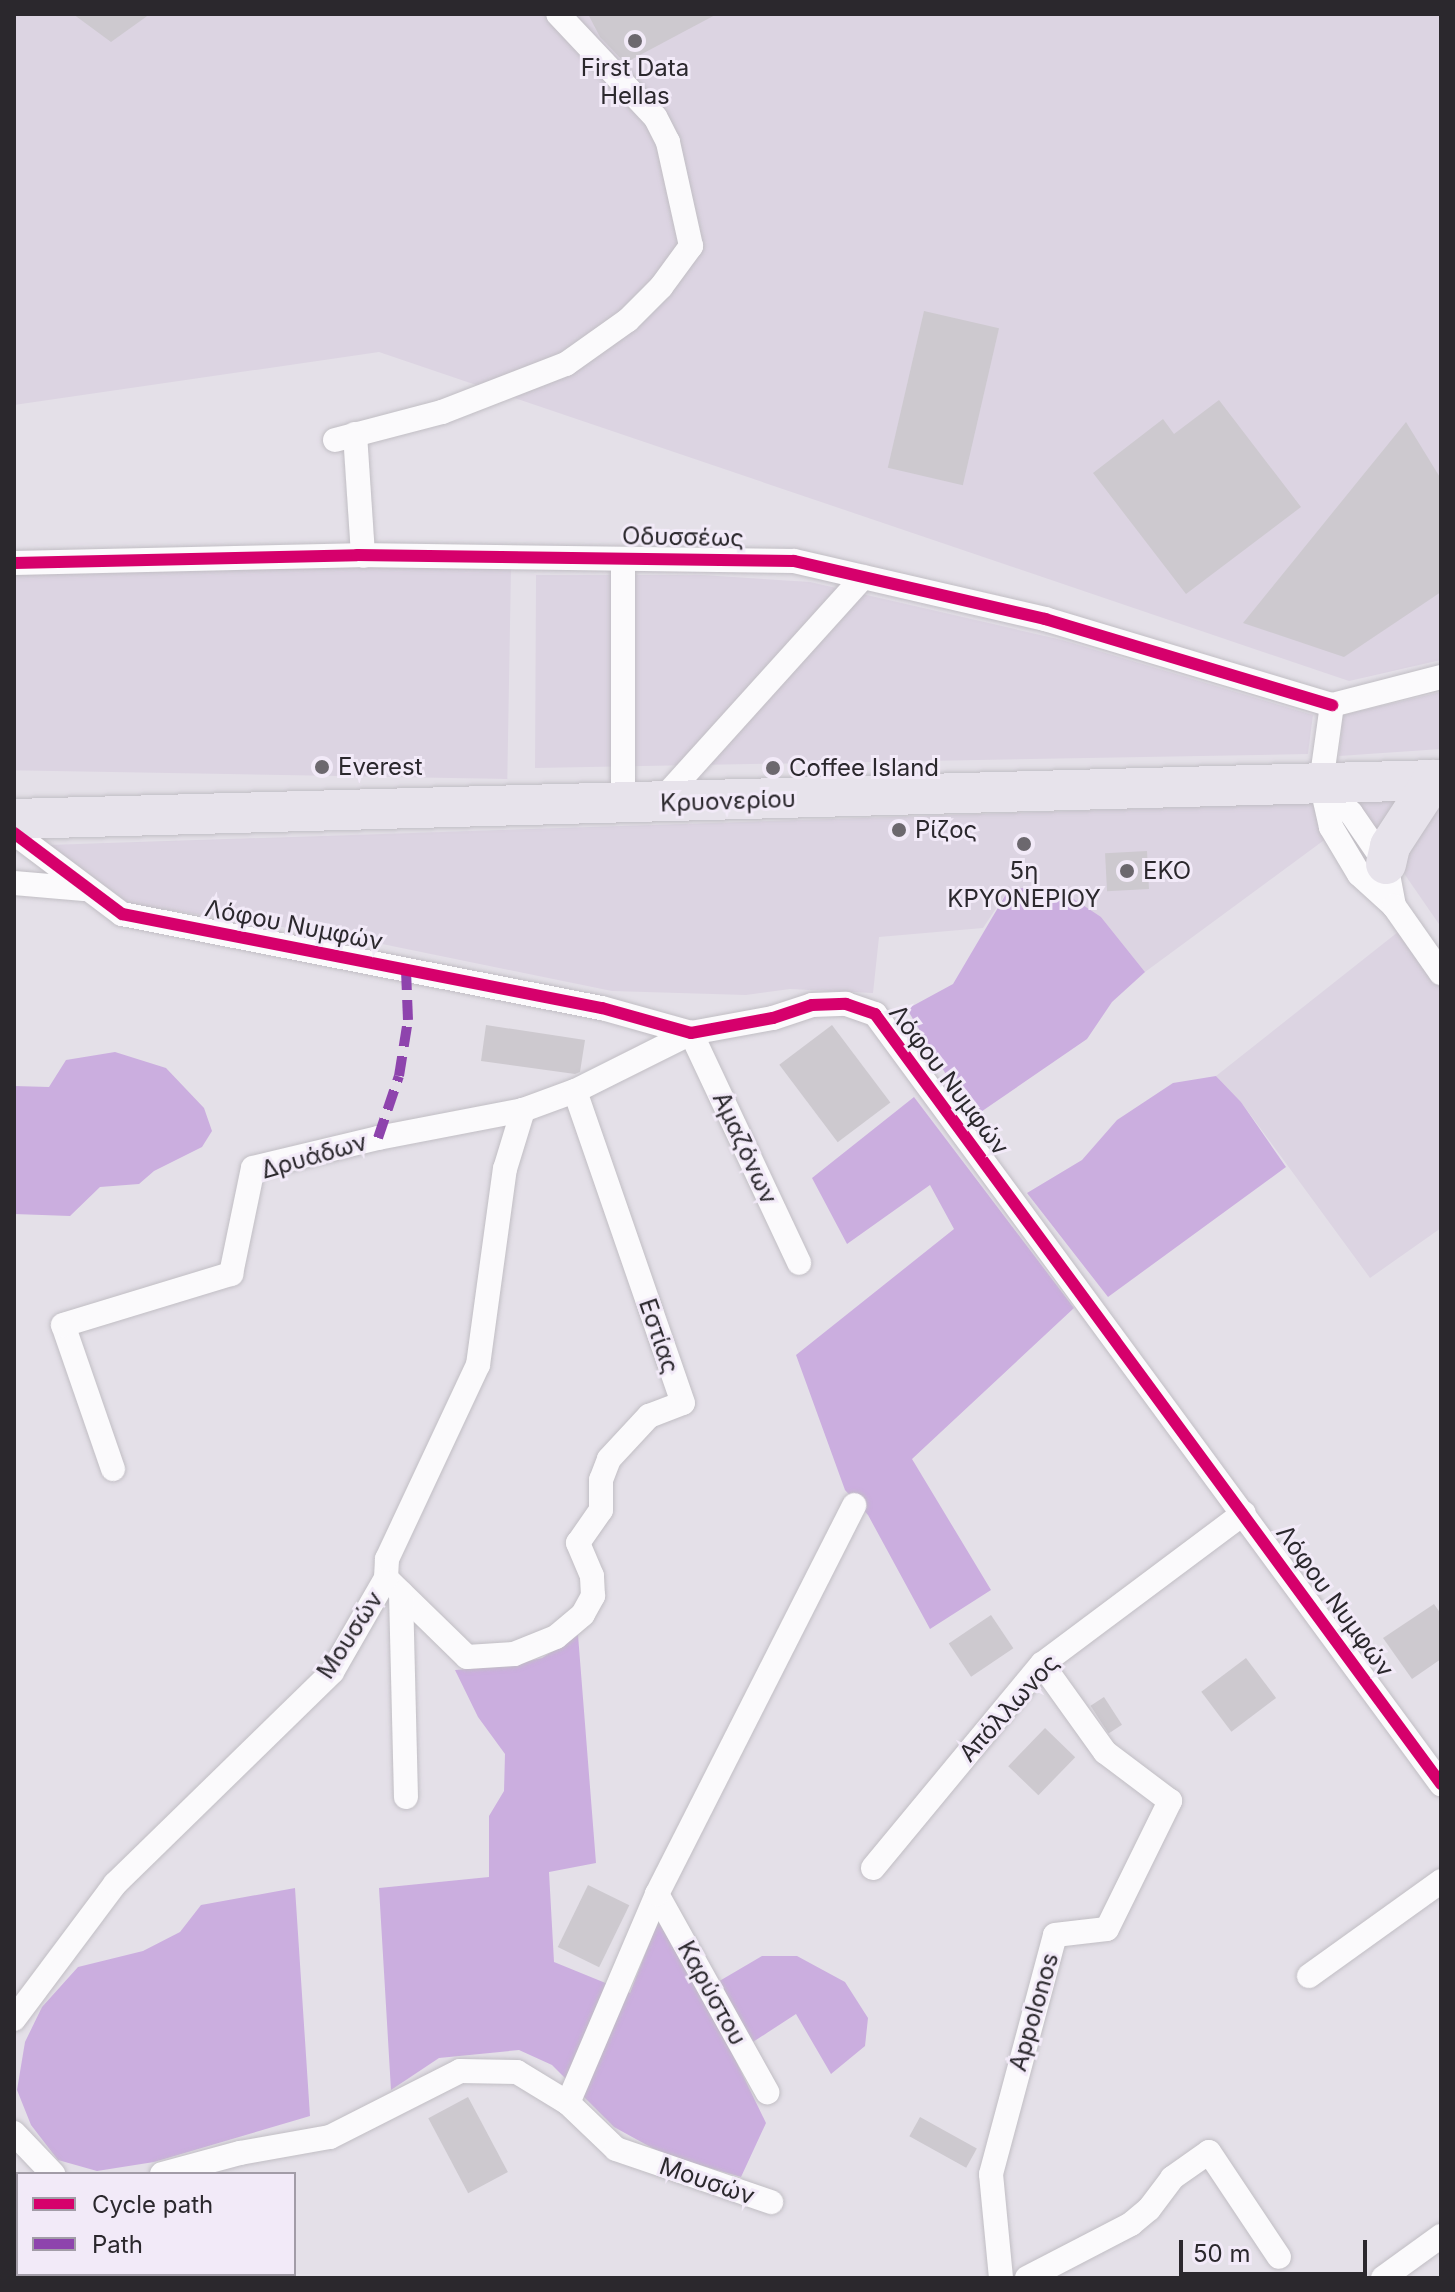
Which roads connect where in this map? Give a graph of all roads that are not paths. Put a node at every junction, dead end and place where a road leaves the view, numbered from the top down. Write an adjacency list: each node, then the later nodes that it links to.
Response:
1 (558, 14): 2 (street)
2 (363, 556): 3 (street, Οδυσσέως); 4 (street, Οδυσσέως)
3 (623, 559): 5 (street, Οδυσσέως); 10 (street, Οδυσσέως)
4 (14, 563)
5 (863, 577): 7 (street, Οδυσσέως); 10 (street)
6 (1441, 677): 7 (street)
7 (1332, 705): 9 (street)
8 (1437, 780): 9 (main road, Κρυονερίου); 13 (main road)
9 (1321, 783): 10 (main road, Κρυονερίου); 13 (street); 16 (street)
10 (642, 803): 11 (main road, Κρυονερίου)
11 (14, 819)
12 (14, 833): 15 (street, Λόφου Νυμφών)
13 (1386, 864): 16 (street)
14 (14, 883): 15 (street)
15 (84, 889): 18 (street, Λόφου Νυμφών)
16 (1394, 906): 17 (street)
17 (1441, 973)
18 (691, 1033): 19 (street, Δρυάδων); 21 (street, Αμαζόνων); 24 (street, Λόφου Νυμφών)
19 (575, 1091): 20 (street, Δρυάδων); 25 (street, Εστίας)
20 (523, 1110): 22 (street, Δρυάδων); 25 (street, Μουσών)
21 (799, 1263)
22 (113, 1469)
23 (854, 1505): 31 (street)
24 (1244, 1513): 26 (street, Απόλλωνος); 27 (street, Λόφου Νυμφών)
25 (394, 1585): 28 (street); 33 (street, Μουσών)
26 (1042, 1664): 29 (street, Απόλλωνος); 42 (street, Appolonos)
27 (1441, 1784)
28 (406, 1797)
29 (873, 1868)
30 (1441, 1881): 32 (street)
31 (657, 1894): 34 (street, Καρύστου); 35 (street)
32 (1309, 1976)
33 (14, 2019)
34 (767, 2092)
35 (568, 2103): 38 (street, Μουσών); 39 (street, Μουσών)
36 (14, 2133): 37 (street)
37 (51, 2172)
38 (169, 2172)
39 (771, 2202)
40 (1441, 2236): 44 (street)
41 (1279, 2257): 43 (street)
42 (1001, 2278)
43 (1027, 2278)
44 (1383, 2278)

